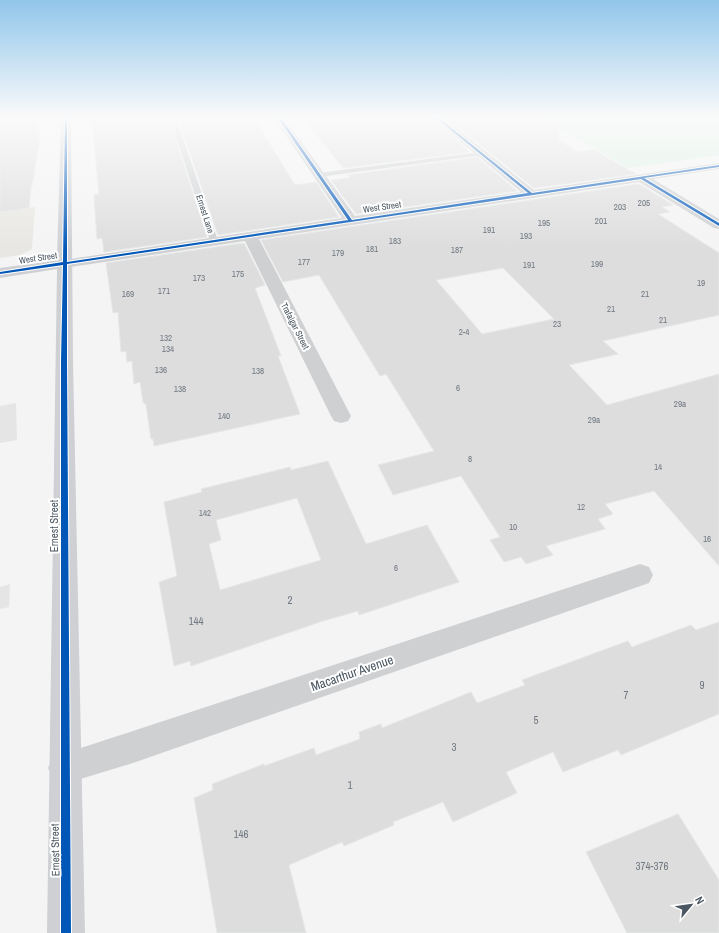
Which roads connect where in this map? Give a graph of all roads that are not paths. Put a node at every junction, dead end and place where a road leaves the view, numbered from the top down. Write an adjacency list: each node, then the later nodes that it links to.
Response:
1 (65, 162): 14 (street, Ernest Street)
2 (188, 162): 13 (lane, Ernest Lane)
3 (310, 162): 7 (street)
4 (423, 162): 7 (lane)
5 (491, 162): 9 (street)
6 (719, 166): 8 (street, West Street)
7 (319, 175): 10 (street)
8 (642, 178): 9 (street, West Street); 11 (street)
9 (531, 194): 10 (street, West Street)
10 (351, 221): 12 (street, West Street)
11 (719, 225)
12 (250, 236): 13 (street, West Street); 16 (street, Trafalgar Street)
13 (214, 241): 14 (street, West Street)
14 (64, 264): 15 (street, West Street); 18 (street, Ernest Street)
15 (0, 273)
16 (341, 416)
17 (640, 576): 18 (street, Macarthur Avenue)
18 (64, 768): 19 (street, Ernest Street)
19 (66, 933)

